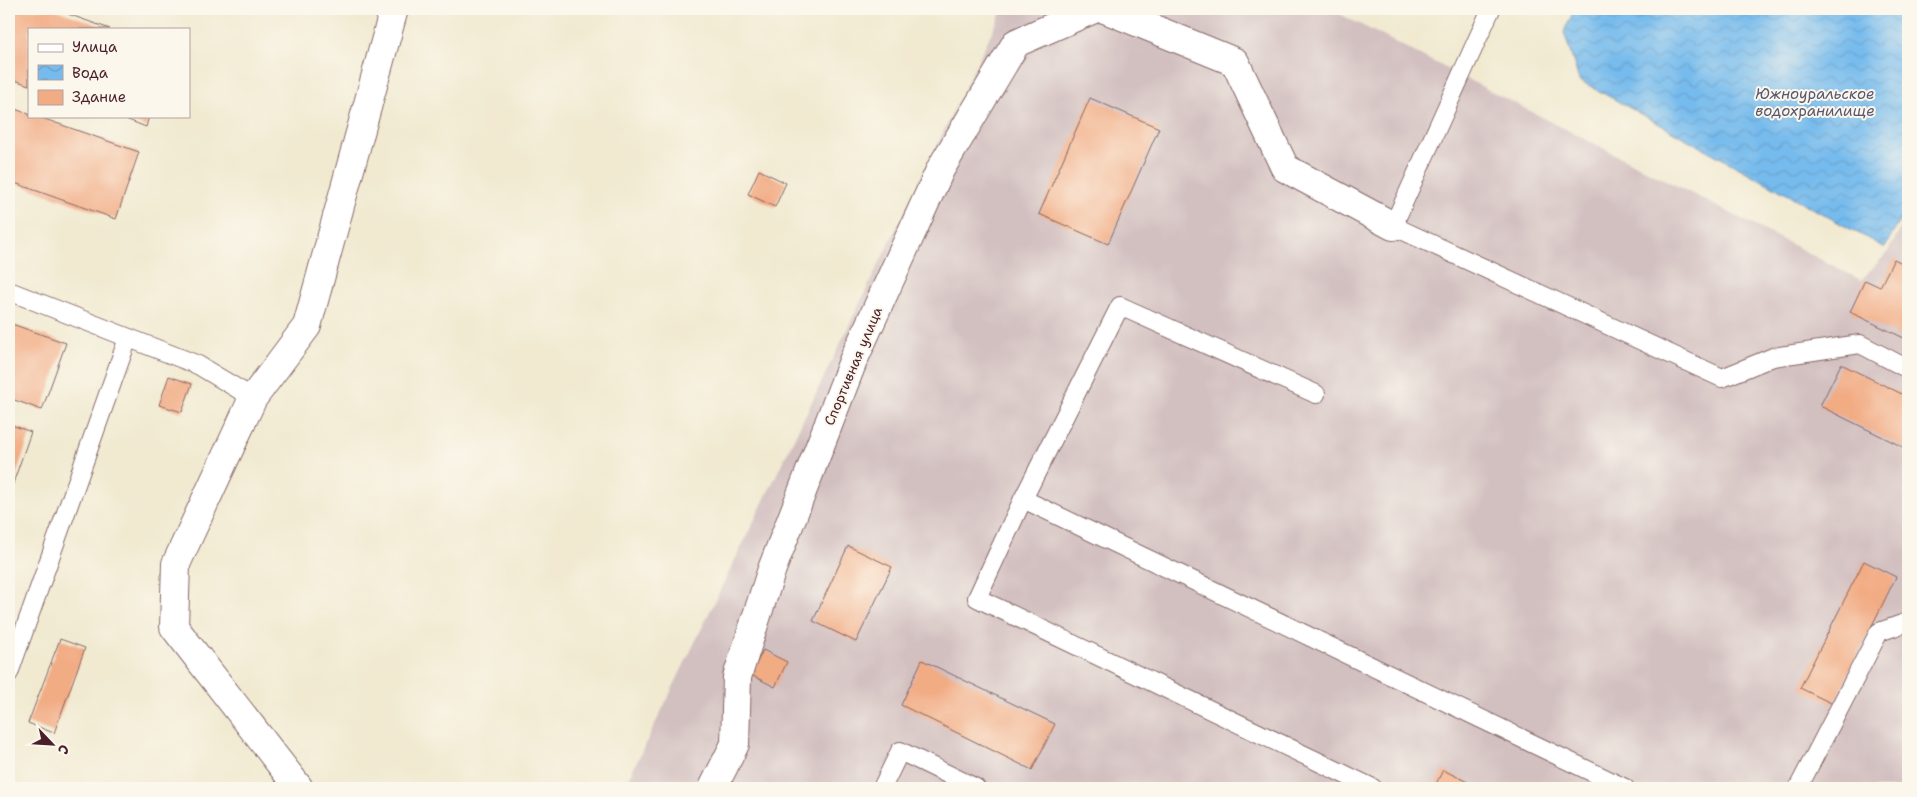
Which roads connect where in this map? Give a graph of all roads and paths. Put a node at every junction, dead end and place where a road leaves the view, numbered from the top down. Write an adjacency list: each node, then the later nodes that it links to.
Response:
1 (394, 9): 10 (street)
2 (1094, 9): 15 (street, Спортивная улица)
3 (1105, 9): 5 (street)
4 (1491, 9): 5 (lane)
5 (1393, 226): 8 (lane)
6 (9, 292): 7 (lane)
7 (128, 338): 10 (lane); 13 (lane)
8 (1908, 369)
9 (1316, 394): 11 (lane)
10 (253, 398): 14 (street)
11 (1023, 499): 18 (lane); 19 (lane)
12 (1908, 622): 20 (lane)
13 (9, 673)
14 (299, 788)
15 (713, 788)
16 (882, 788): 17 (lane)
17 (976, 788)
18 (1373, 788)
19 (1624, 788)
20 (1798, 788)

